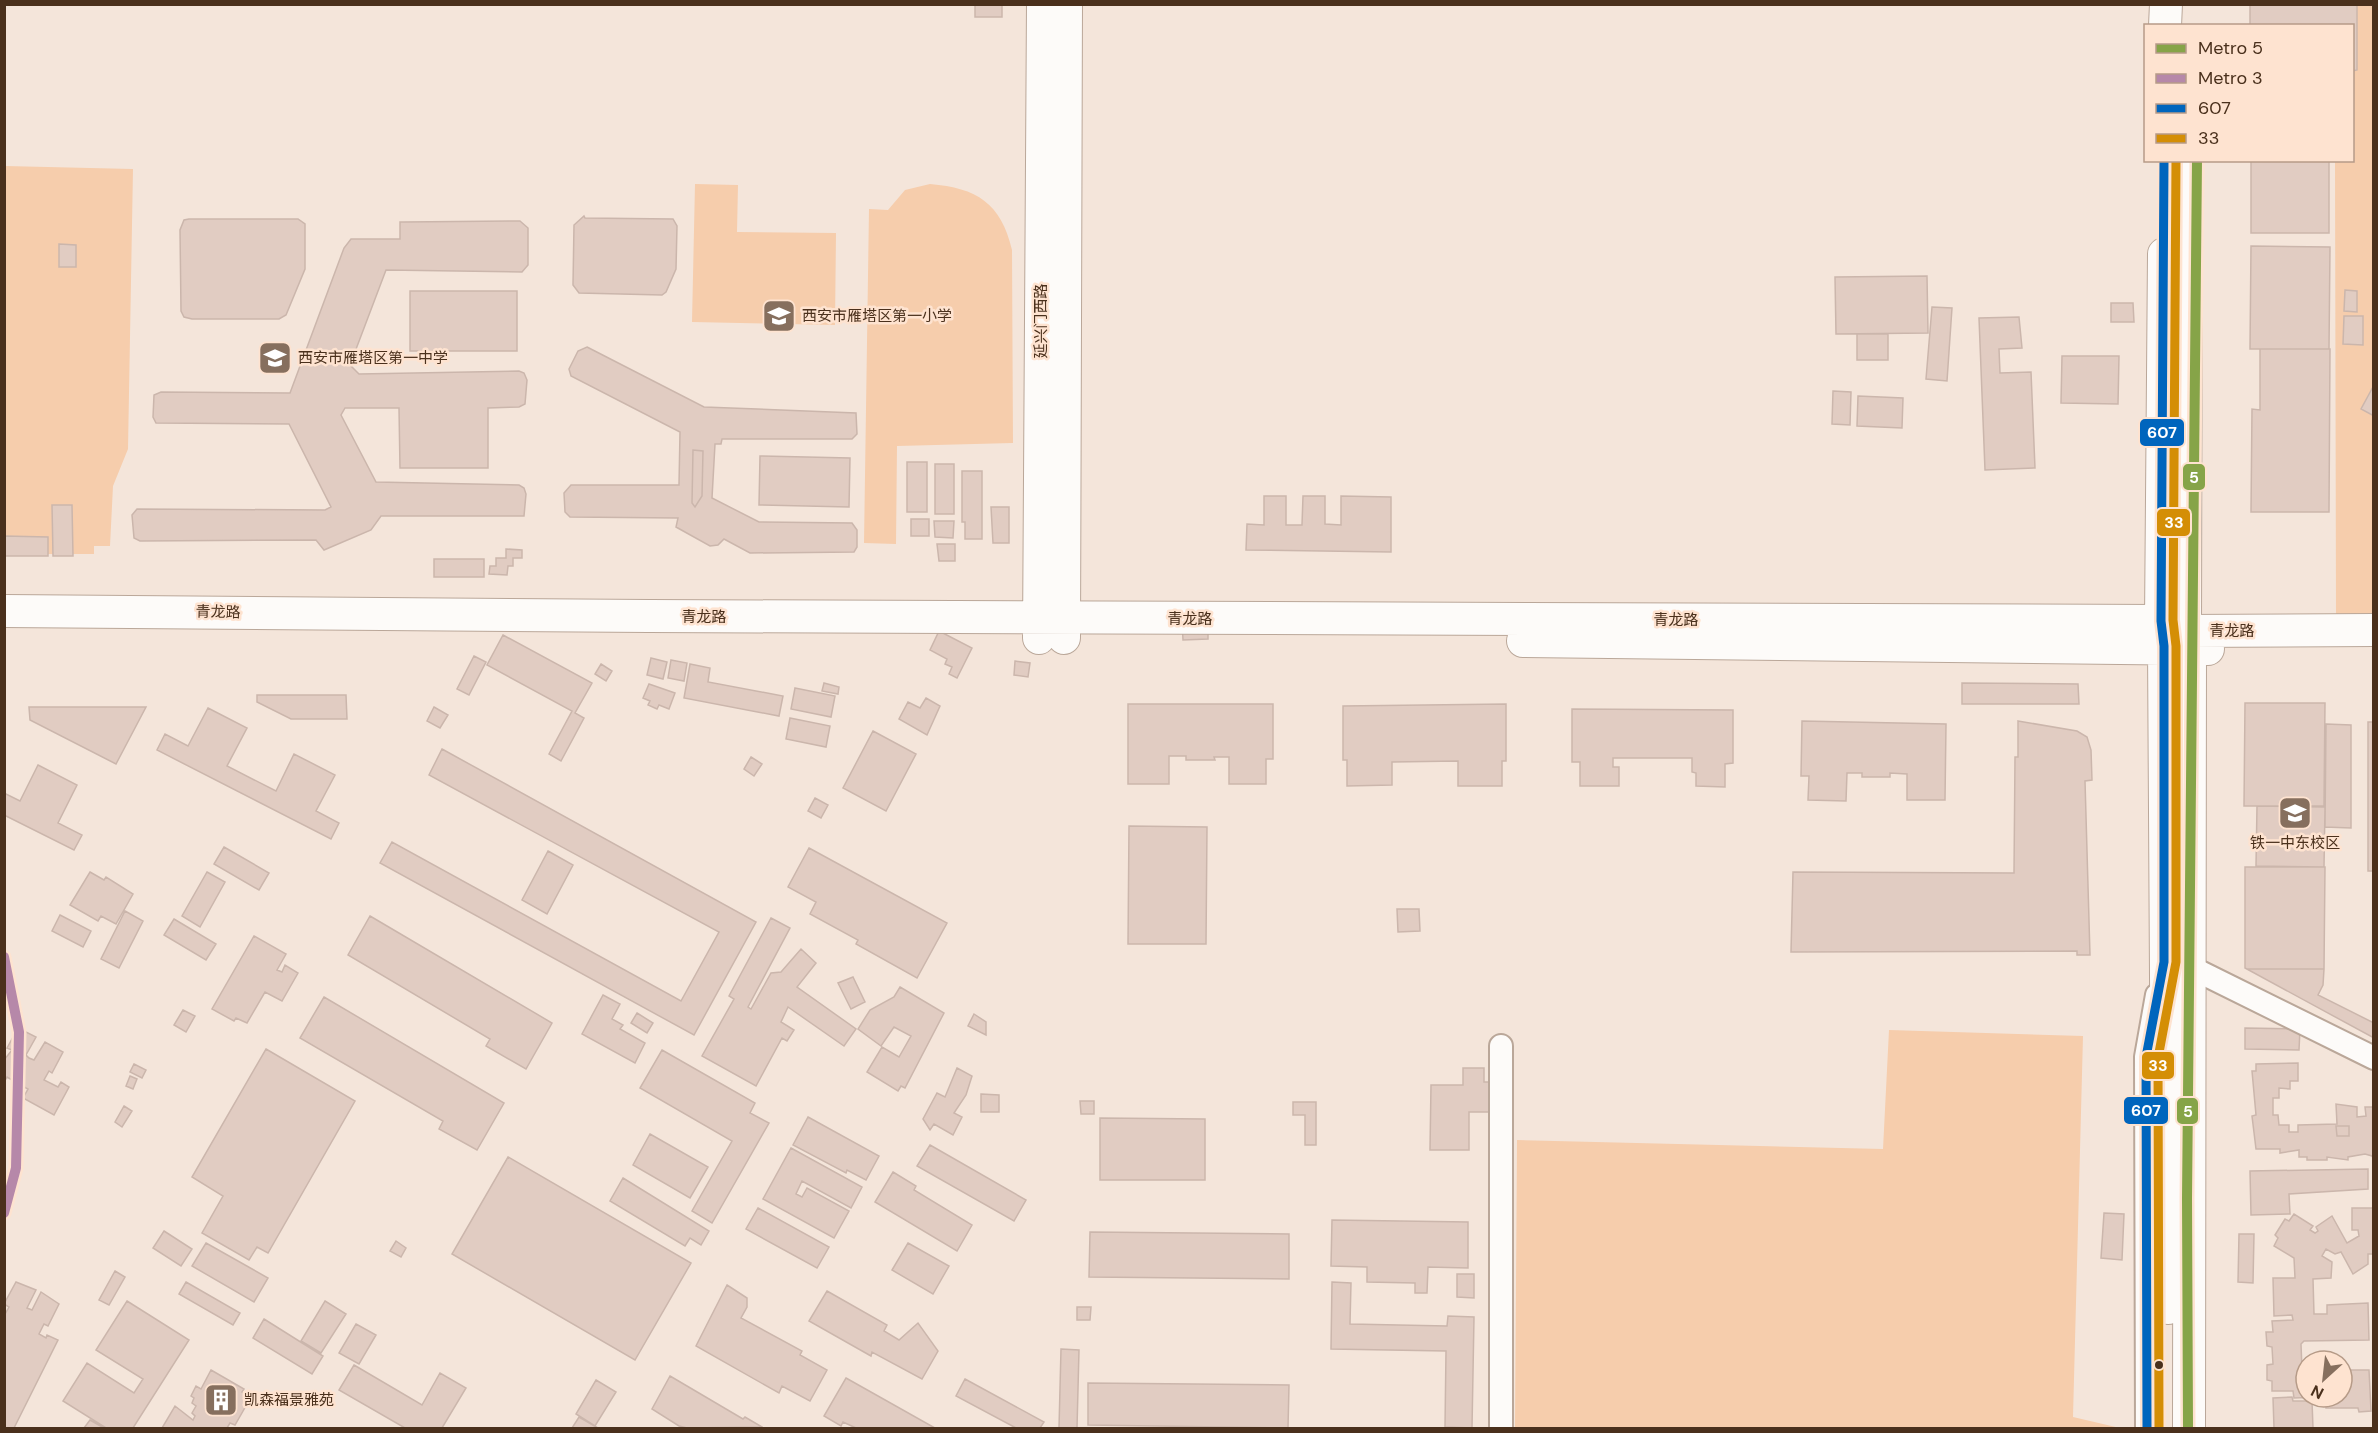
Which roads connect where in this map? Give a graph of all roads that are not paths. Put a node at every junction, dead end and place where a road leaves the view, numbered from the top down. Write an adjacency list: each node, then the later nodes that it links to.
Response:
1 (1043, 4): 10 (street, 延兴门西路)
2 (1066, 4): 10 (street, 延兴门西路)
3 (2166, 4): 5 (street)
4 (2186, 4): 6 (street)
5 (2165, 24)
6 (2186, 24)
7 (2164, 162): 13 (street)
8 (2186, 162): 13 (street)
9 (4, 611): 10 (street, 青龙路)
10 (1052, 628): 12 (street, 青龙路); 13 (street, 青龙路)
11 (2373, 630): 13 (street, 青龙路)
12 (4, 632)
13 (2175, 637): 14 (street, 青龙路); 15 (street)
14 (2373, 649)
15 (2176, 964): 17 (street); 19 (street); 20 (street); 21 (street)
16 (1501, 1046): 18 (street)
17 (2373, 1058)
18 (1500, 1428)
19 (2147, 1428)
20 (2169, 1428)
21 (2189, 1428)

